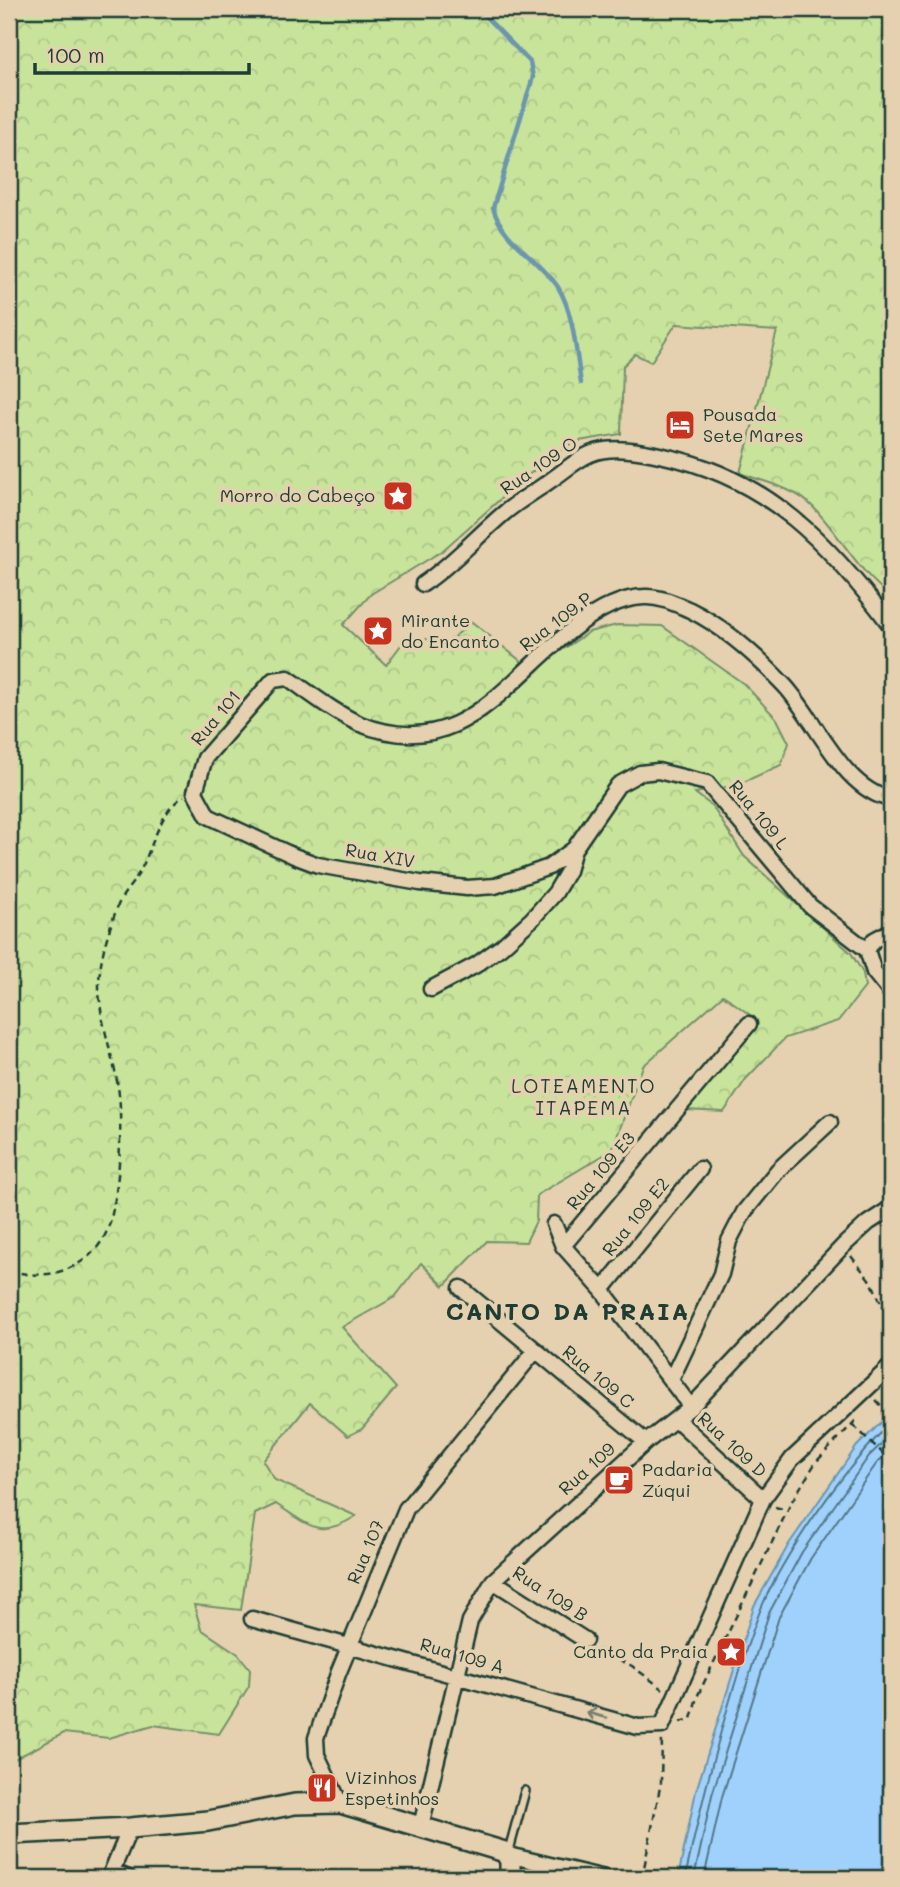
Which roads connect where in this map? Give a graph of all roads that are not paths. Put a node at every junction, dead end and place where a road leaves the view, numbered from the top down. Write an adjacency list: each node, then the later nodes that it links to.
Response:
1 (423, 584): 2 (street, Rua 109 O)
2 (891, 626)
3 (280, 677): 4 (street, Rua 101); 5 (street, Rua 109 P)
4 (195, 793): 6 (street, Rua XIV)
5 (891, 799)
6 (574, 849): 8 (street, Rua 109 L); 9 (street, Rua 109 L)
7 (891, 932): 8 (street)
8 (867, 950): 10 (street, Rua 109 L)
9 (430, 989)
10 (891, 993)
11 (749, 1024): 16 (street, Rua 109 E3)
12 (830, 1122): 21 (street)
13 (700, 1169): 18 (street, Rua 109 E2)
14 (891, 1209): 22 (street, Rua 109)
15 (554, 1224): 16 (street)
16 (564, 1246): 18 (street)
17 (461, 1288): 19 (street, Rua 109 C)
18 (602, 1290): 21 (street)
19 (536, 1350): 24 (street, Rua 109 C); 29 (street, Rua 107)
20 (891, 1366): 25 (street)
21 (671, 1380): 22 (street)
22 (691, 1407): 23 (street, Rua 109)
23 (676, 1419): 24 (street, Rua 109); 25 (street, Rua 109 D)
24 (646, 1442): 26 (street, Rua 109)
25 (763, 1499): 30 (street, Rua 109 A, one-way to 30)
26 (493, 1581): 28 (street, Rua 109 B); 30 (street, Rua 109)
27 (252, 1619): 29 (street, Rua 109 A)
28 (585, 1640)
29 (349, 1645): 30 (street, Rua 109 A); 32 (street, Rua 107)
30 (456, 1674): 33 (street, Rua 109)
31 (525, 1791): 36 (lane)
32 (340, 1803): 33 (main road); 34 (main road)
33 (421, 1826): 36 (main road)
34 (130, 1828): 35 (main road); 37 (street)
35 (9, 1834)
36 (508, 1855): 39 (main road); 40 (street)
37 (110, 1875): 38 (street)
38 (128, 1878)
39 (510, 1878)
40 (605, 1878)

